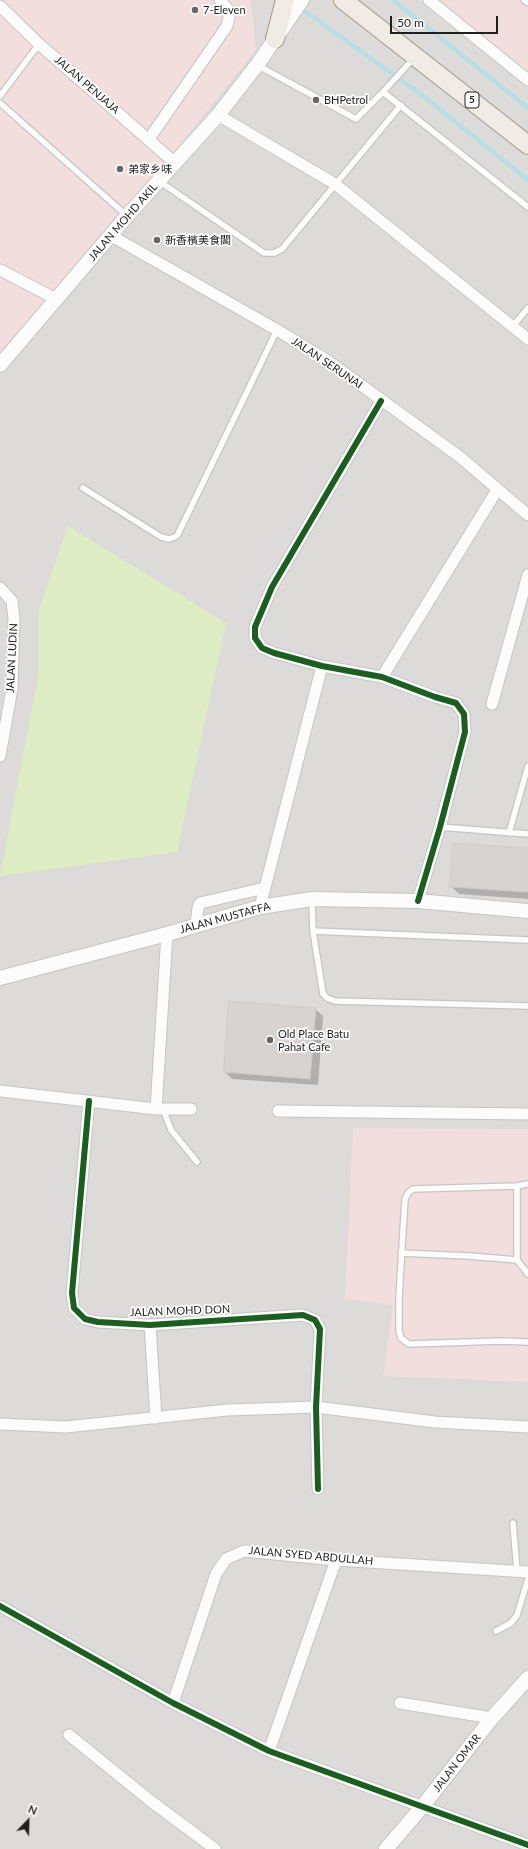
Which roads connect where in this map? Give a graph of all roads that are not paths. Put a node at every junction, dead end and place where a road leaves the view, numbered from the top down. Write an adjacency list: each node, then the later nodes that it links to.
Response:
1 (220, 0): 19 (street)
2 (285, 0): 9 (main road)
3 (302, 0): 9 (street, JALAN MOHD AKIL)
4 (343, 0): 11 (main road, 5)
5 (429, 0): 13 (street)
6 (524, 0): 7 (lane)
7 (528, 3)
8 (0, 6): 10 (street, JALAN PENJAJA)
9 (275, 39): 12 (street, JALAN MOHD AKIL)
10 (39, 44): 15 (lane); 19 (street, JALAN PENJAJA)
11 (415, 55): 14 (lane); 20 (main road, 5)
12 (257, 65): 14 (lane); 18 (street, JALAN MOHD AKIL)
13 (528, 80)
14 (385, 91): 17 (lane)
15 (0, 96)
16 (0, 103): 25 (lane)
17 (401, 105): 23 (lane); 24 (lane)
18 (218, 114): 21 (street, JALAN MOHD AKIL); 23 (street)
19 (149, 140): 21 (street, JALAN PENJAJA)
20 (528, 145)
21 (175, 162): 22 (street, JALAN MOHD AKIL)
22 (159, 181): 23 (lane); 25 (street, JALAN MOHD AKIL)
23 (335, 184): 30 (street)
24 (528, 206)
25 (127, 216): 26 (street, JALAN MOHD AKIL)
26 (110, 235): 28 (street, JALAN MOHD AKIL); 31 (street, JALAN SERUNAI)
27 (0, 270): 28 (street)
28 (56, 299): 33 (street, JALAN MOHD AKIL)
29 (528, 308): 30 (lane)
30 (512, 327): 32 (street)
31 (277, 330): 34 (street, JALAN SERUNAI); 35 (lane)
32 (528, 339)
33 (0, 365)
34 (381, 401): 36 (street, JALAN SERUNAI); 40 (street)
35 (83, 488)
36 (497, 490): 37 (street, JALAN SERUNAI); 41 (street)
37 (528, 515)
38 (528, 575): 42 (street)
39 (0, 588): 43 (street, JALAN LUDIN)
40 (322, 666): 41 (street); 48 (street)
41 (382, 677): 45 (street)
42 (492, 704)
43 (0, 756)
44 (528, 766): 46 (lane)
45 (440, 827): 46 (lane); 50 (street)
46 (510, 833): 47 (lane)
47 (528, 834)
48 (265, 888): 51 (street); 53 (street)
49 (312, 899): 50 (street, JALAN MUSTAFFA); 51 (street, JALAN MUSTAFFA); 54 (lane)
50 (418, 901): 52 (street, JALAN MUSTAFFA)
51 (260, 907): 53 (street, JALAN MUSTAFFA)
52 (528, 911)
53 (196, 925): 55 (street, JALAN MUSTAFFA)
54 (313, 931): 56 (lane); 58 (lane)
55 (167, 934): 57 (street, JALAN MUSTAFFA); 61 (street)
56 (528, 940)
57 (0, 978)
58 (528, 1006)
59 (0, 1091): 60 (street)
60 (89, 1101): 61 (street); 71 (street, JALAN MOHD DON)
61 (159, 1109): 62 (street); 65 (lane)
62 (191, 1109)
63 (278, 1111): 64 (street)
64 (528, 1114)
65 (197, 1162)
66 (528, 1184): 67 (lane)
67 (517, 1186): 68 (lane); 69 (lane)
68 (401, 1253): 69 (lane); 72 (lane)
69 (517, 1260): 70 (lane)
70 (528, 1274)
71 (150, 1324): 73 (street, JALAN MOHD DON); 74 (street)
72 (528, 1342)
73 (316, 1407): 74 (street); 76 (street); 77 (street, JALAN MOHD DON)
74 (156, 1418): 75 (street)
75 (0, 1424)
76 (528, 1427)
77 (318, 1489)
78 (513, 1523): 80 (lane)
79 (336, 1560): 80 (street, JALAN SYED ABDULLAH); 85 (street, JALAN SYED ABDULLAH); 89 (street)
80 (522, 1571)
81 (528, 1579): 83 (lane)
82 (0, 1606): 85 (street)
83 (496, 1631)
84 (528, 1678): 87 (street, JALAN OMAR)
85 (173, 1703): 89 (street)
86 (400, 1703): 87 (street)
87 (492, 1718): 90 (street, JALAN OMAR)
88 (69, 1735): 92 (street)
89 (269, 1751): 90 (street)
90 (422, 1807): 91 (street); 93 (street, JALAN OMAR)
91 (528, 1845)
92 (207, 1847)
93 (386, 1849)

